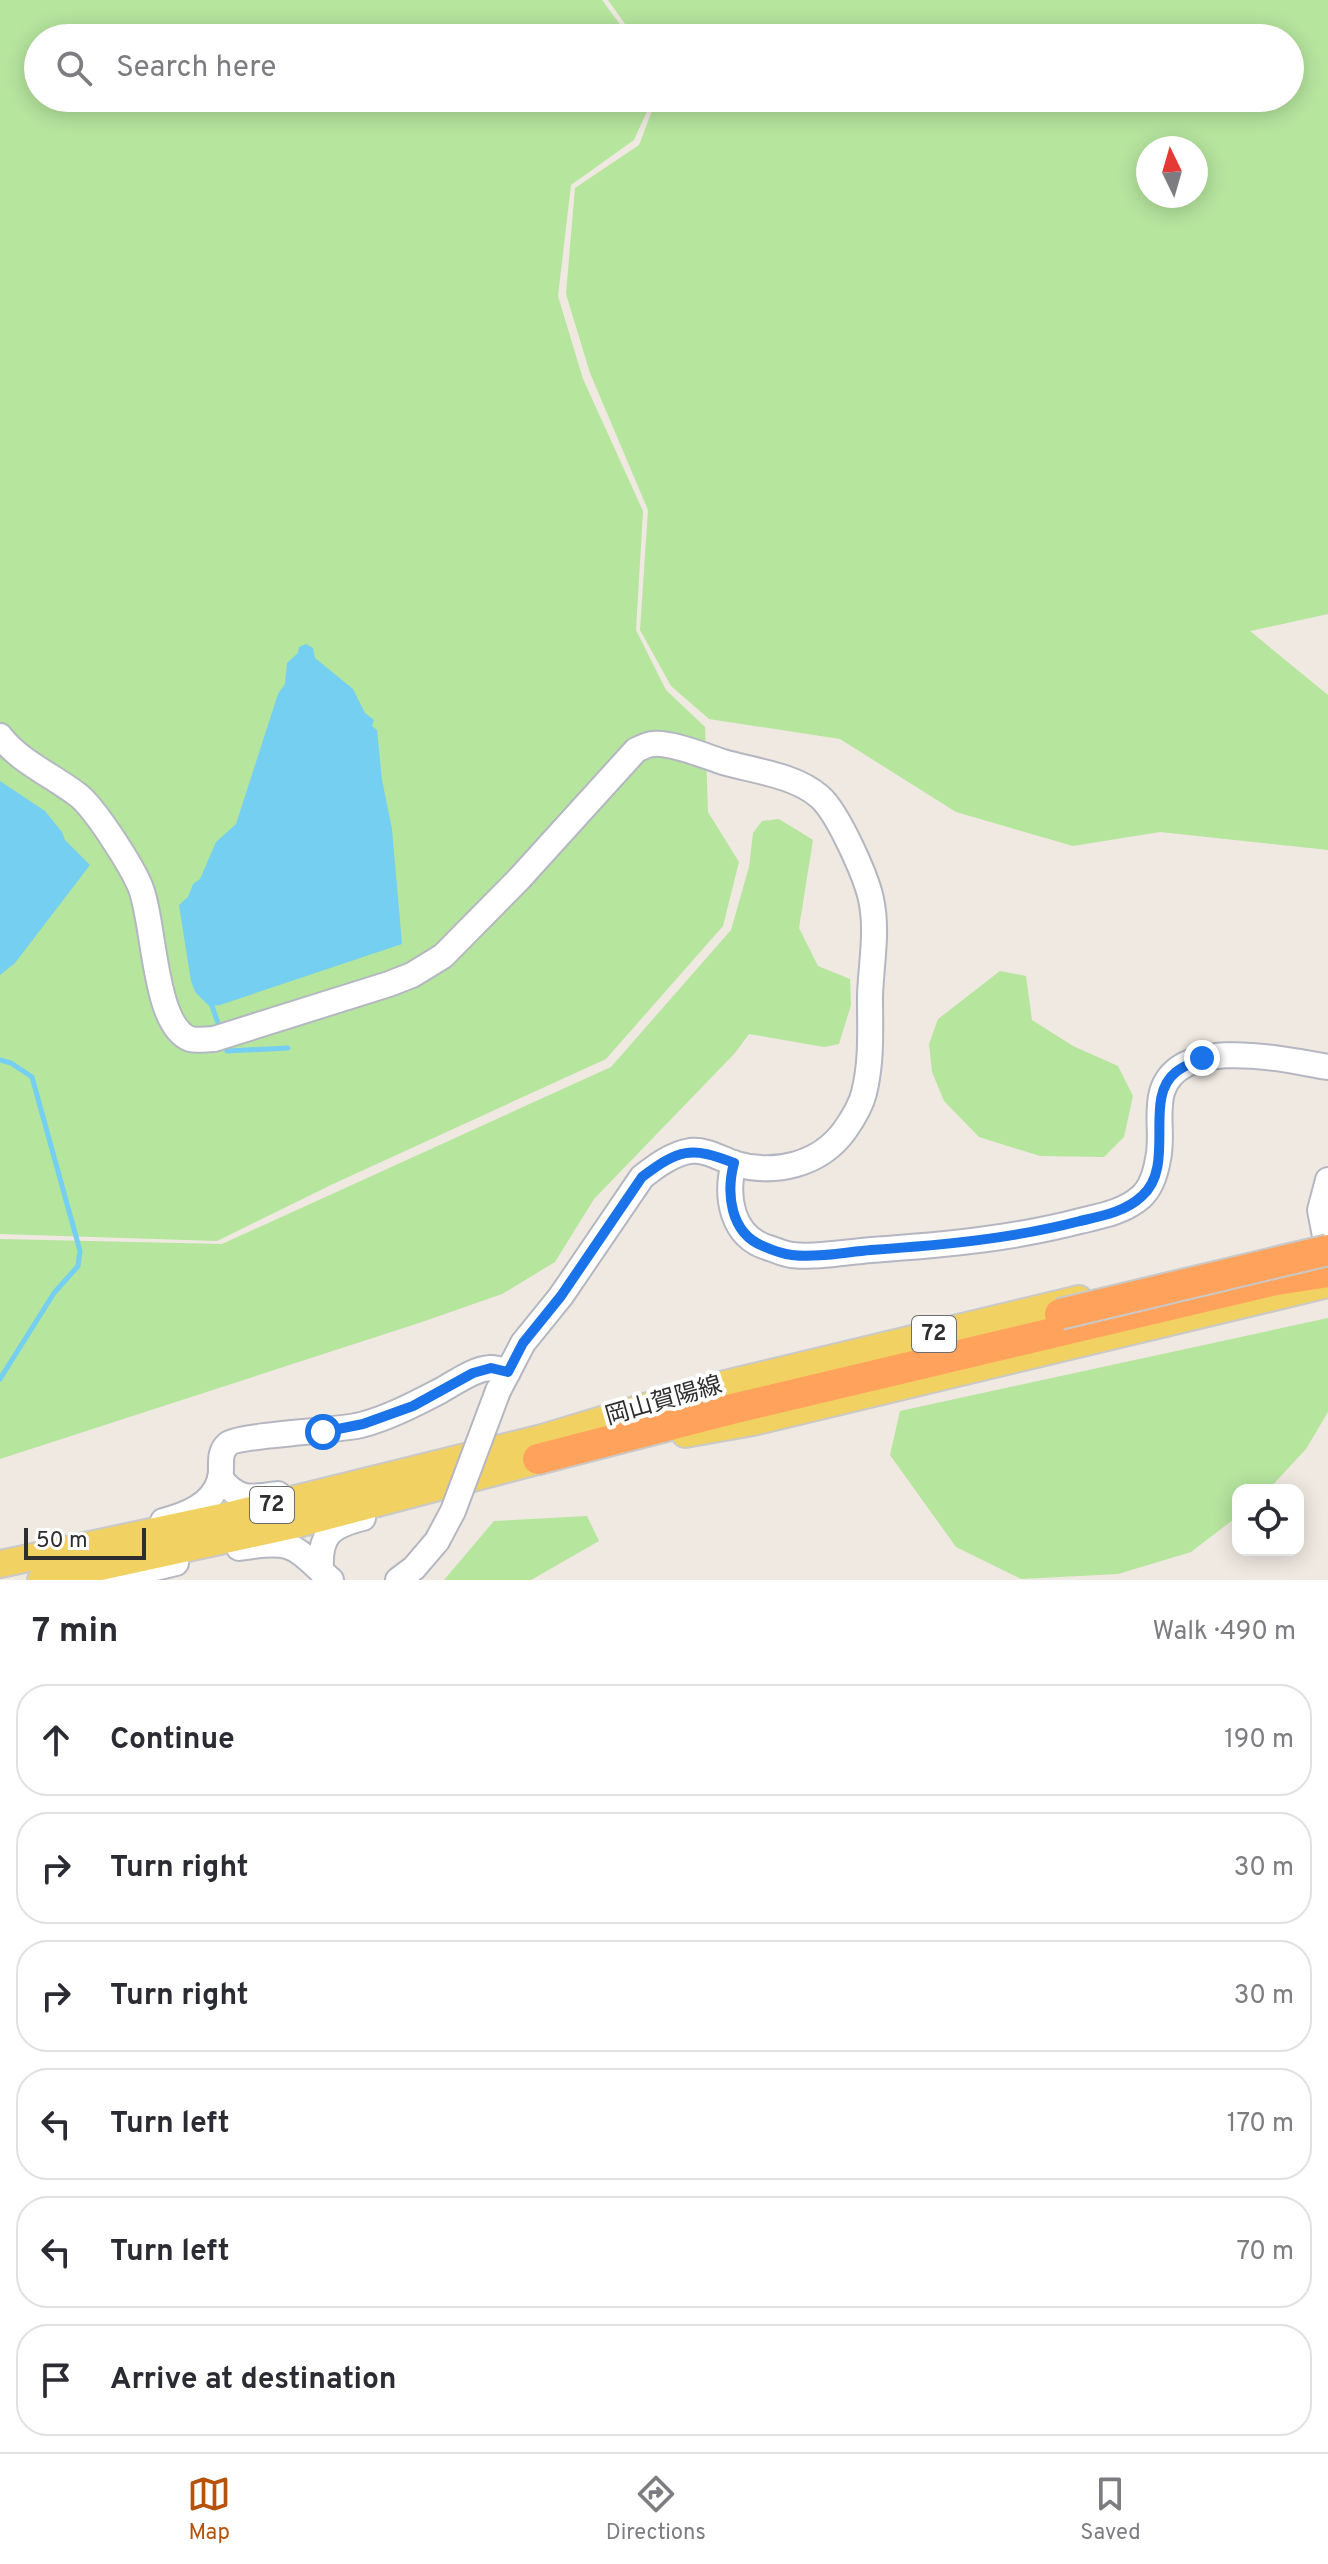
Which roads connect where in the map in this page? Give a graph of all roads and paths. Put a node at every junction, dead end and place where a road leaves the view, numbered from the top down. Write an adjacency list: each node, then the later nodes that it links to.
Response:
1 (0, 736): 3 (street)
2 (1328, 1067): 3 (street)
3 (734, 1163): 8 (street)
4 (1328, 1180): 5 (street)
5 (1327, 1246): 9 (highway, 72, bridge); 9 (main road, 岡山賀陽線 / 72)
6 (1328, 1272): 9 (highway, 72)
7 (1328, 1284): 9 (main road, 岡山賀陽線 / 72)
8 (503, 1382): 11 (street); 18 (street, bridge)
9 (540, 1449): 10 (main road, 岡山賀陽線 / 72); 12 (main road, 岡山賀陽線 / 72)
10 (428, 1466): 11 (street); 13 (main road, 岡山賀陽線 / 72)
11 (220, 1478): 13 (street)
12 (455, 1482): 15 (main road, 岡山賀陽線 / 72); 16 (street)
13 (80, 1549): 14 (main road, 岡山賀陽線 / 72)
14 (0, 1564)
15 (67, 1575): 16 (street); 17 (main road, 岡山賀陽線 / 72)
16 (326, 1575)
17 (41, 1580)
18 (398, 1580)

